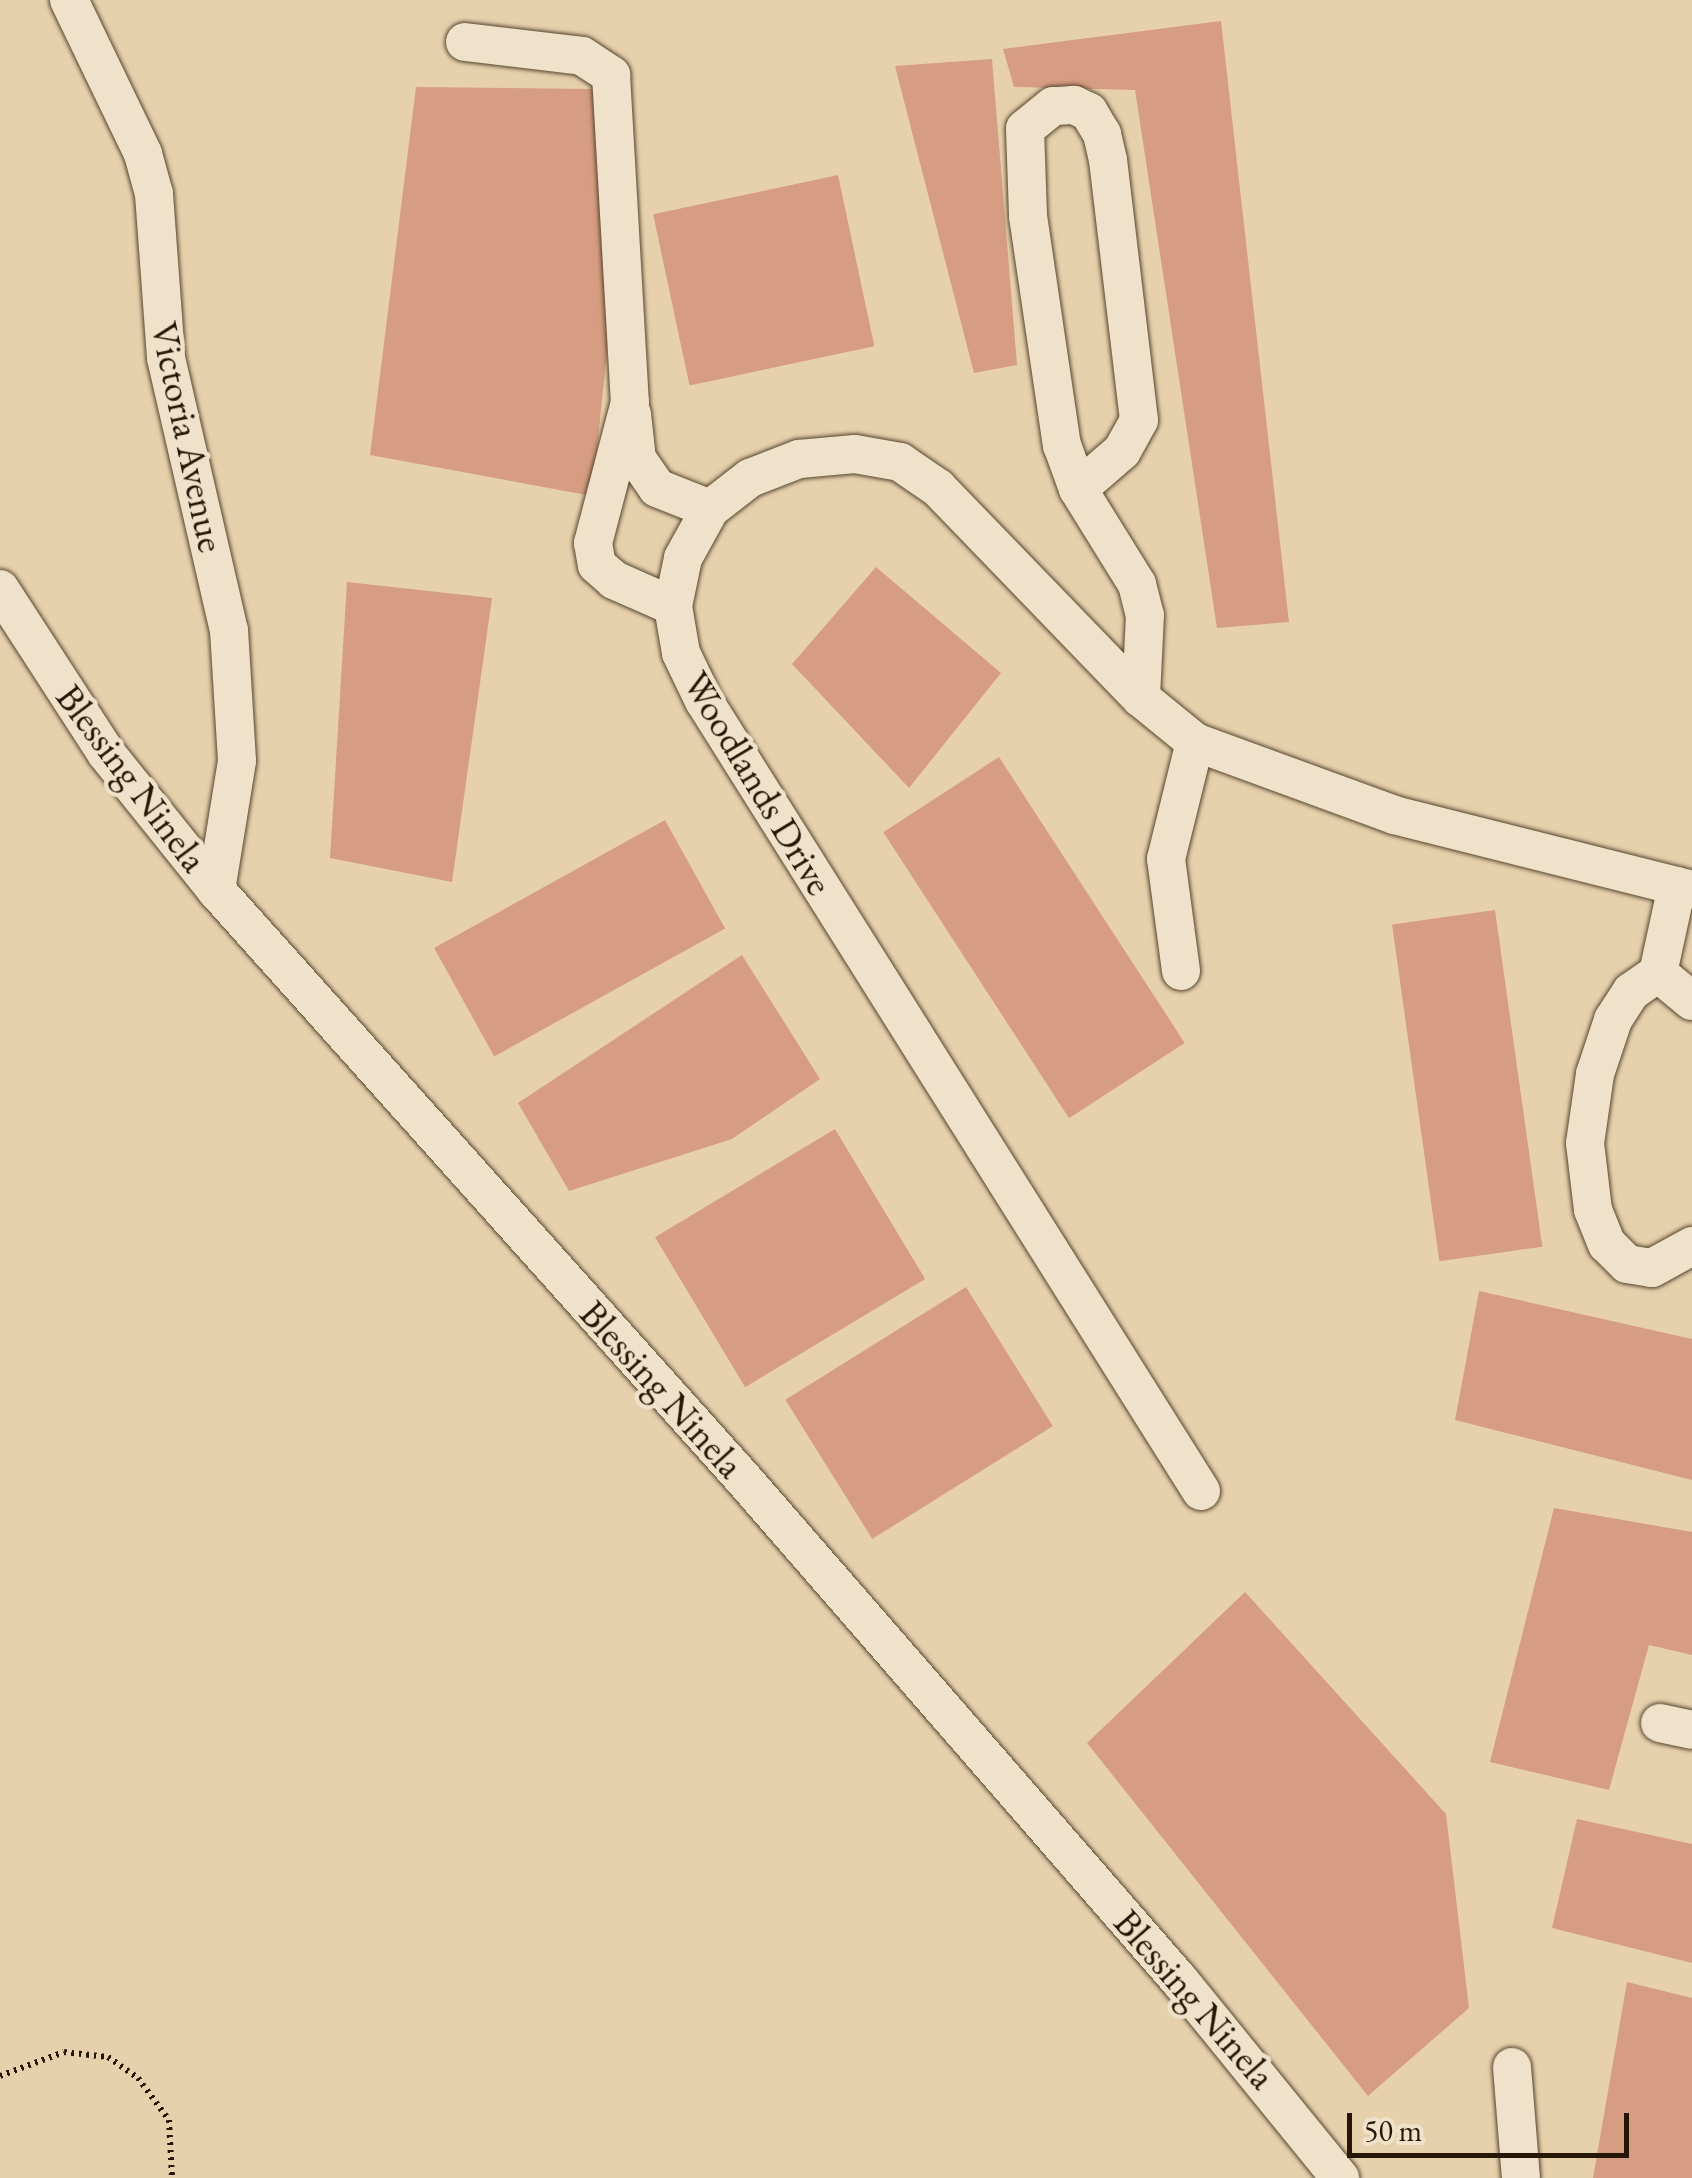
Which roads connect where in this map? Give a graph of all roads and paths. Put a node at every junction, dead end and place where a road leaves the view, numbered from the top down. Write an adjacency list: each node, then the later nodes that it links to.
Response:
1 (69, 0): 11 (street, Victoria Avenue)
2 (465, 42): 3 (street)
3 (630, 402): 5 (street); 7 (street)
4 (1078, 489): 4 (street); 8 (street)
5 (710, 510): 7 (street, Woodlands Drive); 8 (street, Woodlands Drive)
6 (0, 589): 11 (street, Blessing Ninela)
7 (673, 606): 16 (street, Woodlands Drive)
8 (1141, 698): 9 (street, Woodlands Drive)
9 (1195, 742): 10 (street, Woodlands Drive); 12 (street)
10 (1685, 888): 13 (street)
11 (216, 890): 20 (street, Blessing Ninela)
12 (1181, 972)
13 (1658, 973): 14 (street); 15 (street)
14 (1692, 1001)
15 (1692, 1246)
16 (1201, 1492)
17 (1512, 2067): 21 (street)
18 (0, 2076): 19 (path)
19 (172, 2178)
20 (1340, 2178)
21 (1521, 2178)

